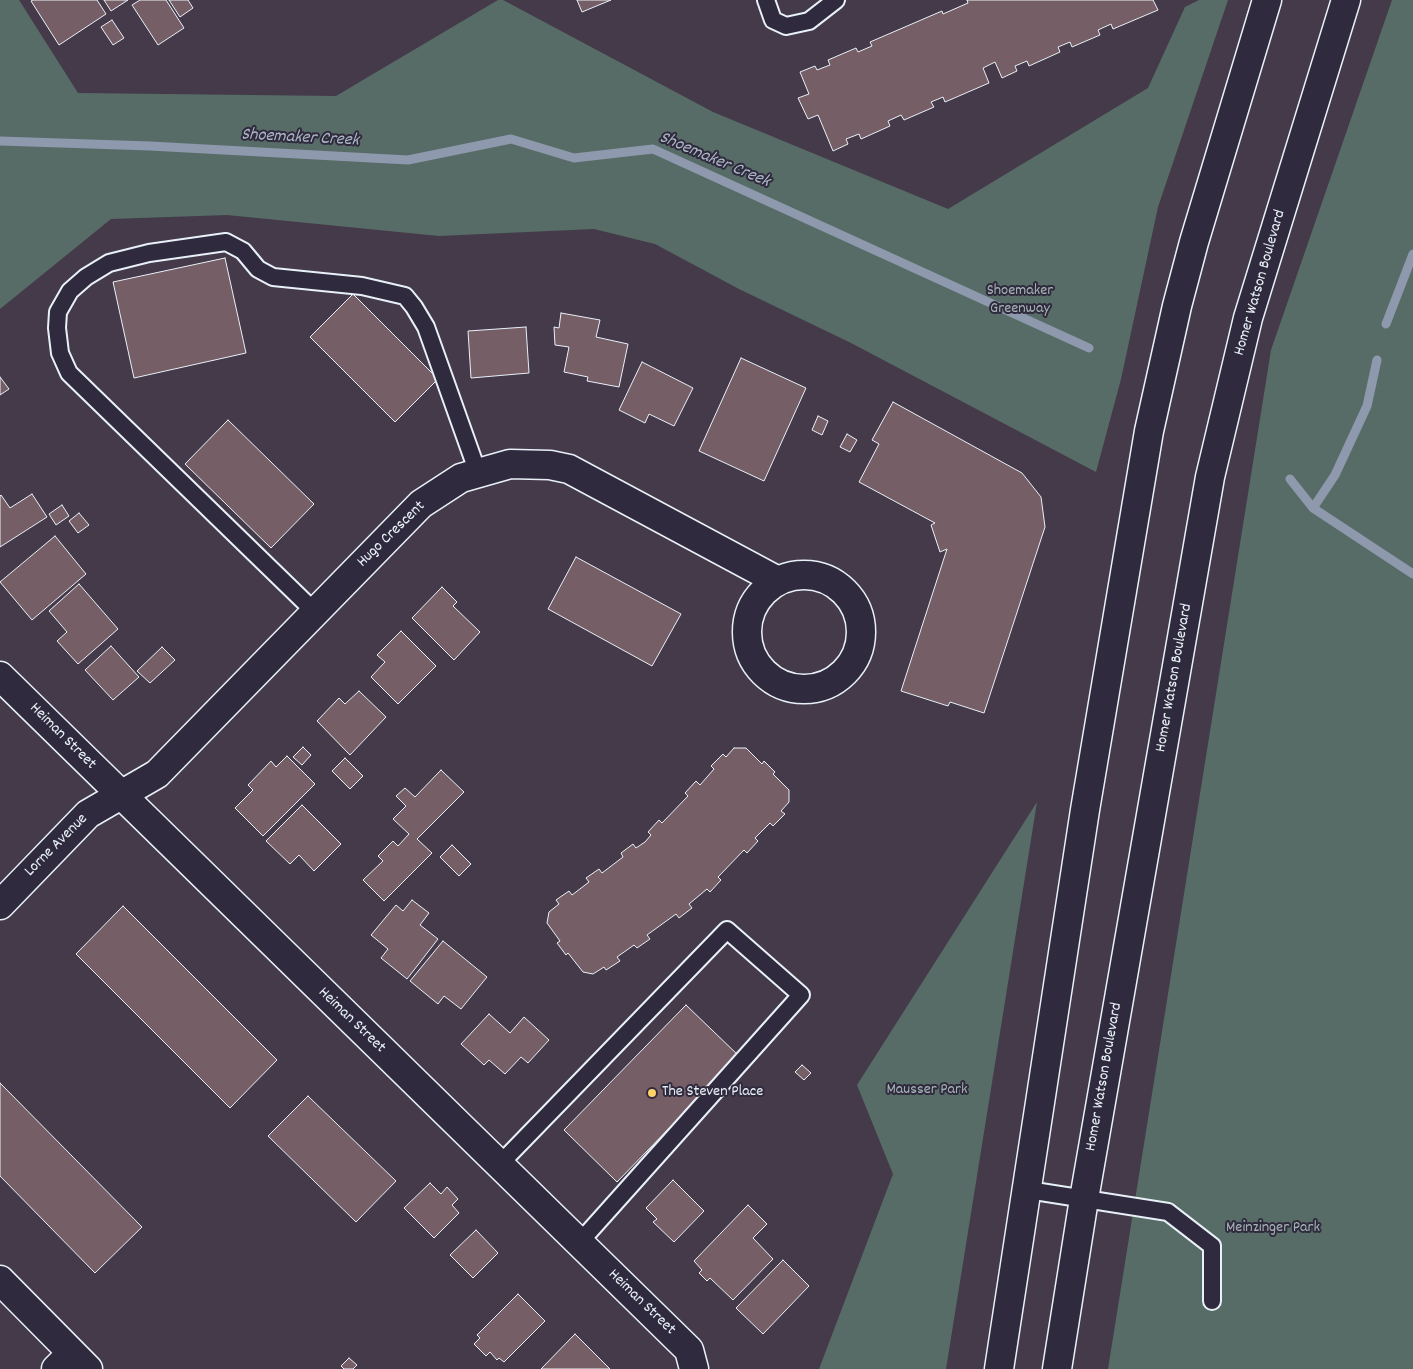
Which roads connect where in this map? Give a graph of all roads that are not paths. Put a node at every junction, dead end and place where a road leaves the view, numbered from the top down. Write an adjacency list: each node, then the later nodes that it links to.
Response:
1 (766, 0): 2 (lane)
2 (836, 0)
3 (1267, 0): 12 (main road)
4 (1346, 0): 13 (main road, Homer Watson Boulevard)
5 (478, 473): 6 (main road, Hugo Crescent); 7 (main road, Hugo Crescent); 7 (lane)
6 (778, 581): 6 (main road)
7 (315, 612): 9 (main road, Hugo Crescent)
8 (0, 676): 9 (main road, Heiman Street)
9 (120, 796): 10 (main road, Lorne Avenue); 11 (main road, Heiman Street)
10 (0, 904)
11 (500, 1165): 14 (main road, Heiman Street); 14 (lane)
12 (1028, 1190): 13 (lane); 19 (main road)
13 (1084, 1198): 16 (lane); 20 (main road, Homer Watson Boulevard)
14 (579, 1243): 18 (main road, Heiman Street)
15 (0, 1280): 17 (main road)
16 (1212, 1301)
17 (72, 1364)
18 (694, 1369)
19 (999, 1369)
20 (1057, 1369)

